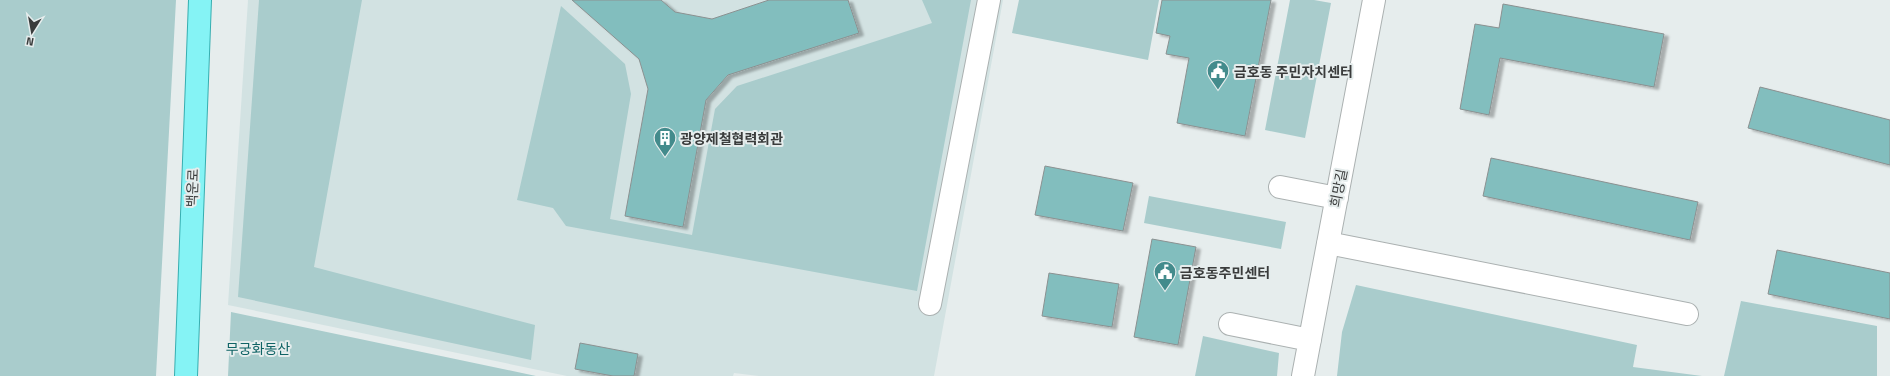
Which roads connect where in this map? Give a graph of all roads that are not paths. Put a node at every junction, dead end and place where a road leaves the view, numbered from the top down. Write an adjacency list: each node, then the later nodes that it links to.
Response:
1 (200, 0): 11 (main road, 백운로)
2 (989, 0): 7 (street)
3 (1374, 0): 5 (street, 희망길)
4 (1280, 187): 5 (street)
5 (1336, 198): 6 (street, 희망길)
6 (1328, 243): 8 (street); 10 (street, 희망길)
7 (930, 304)
8 (1687, 314)
9 (1230, 324): 10 (street)
10 (1310, 340): 12 (street, 희망길)
11 (186, 376)
12 (1303, 376)

